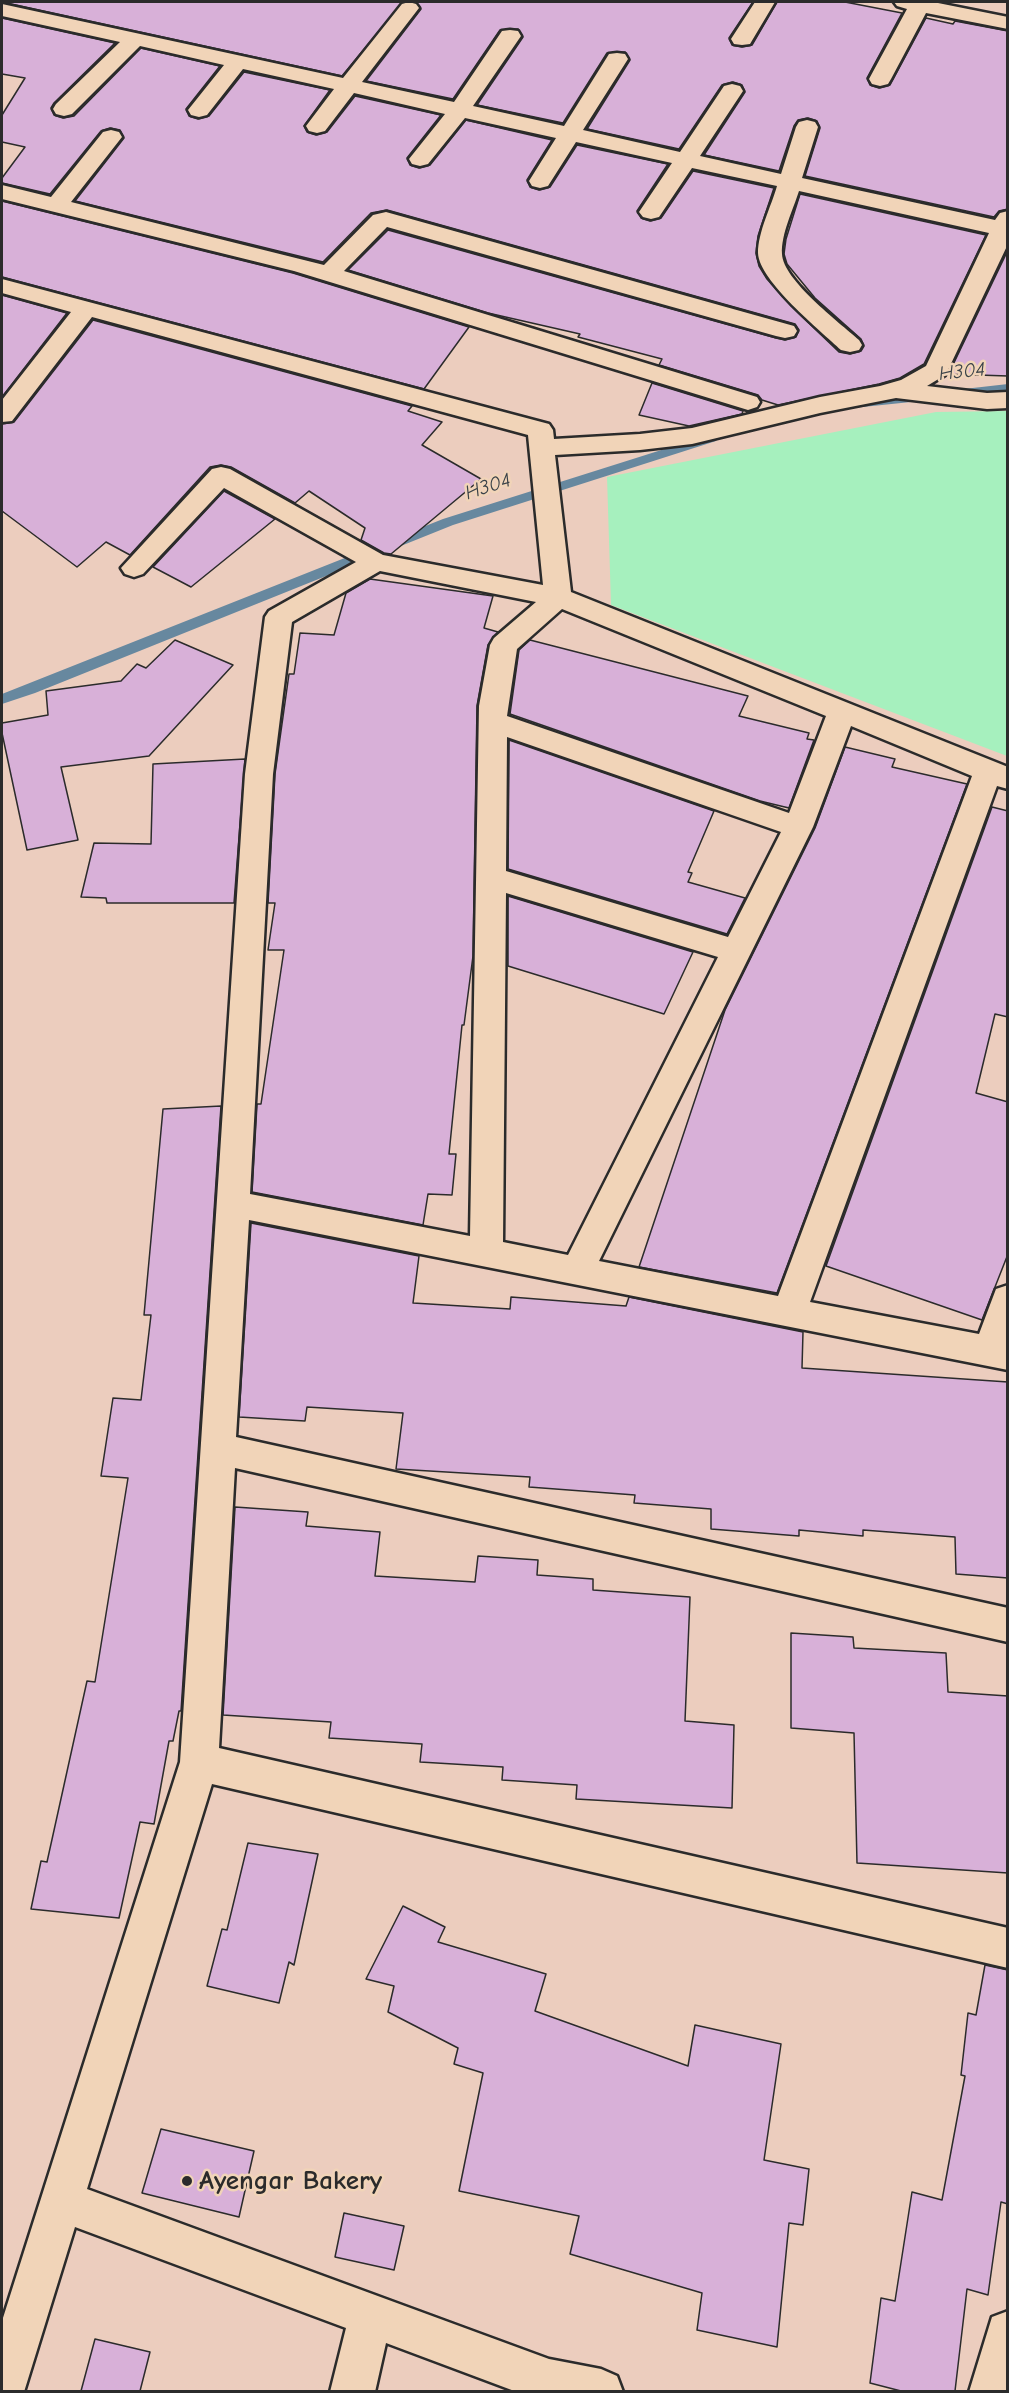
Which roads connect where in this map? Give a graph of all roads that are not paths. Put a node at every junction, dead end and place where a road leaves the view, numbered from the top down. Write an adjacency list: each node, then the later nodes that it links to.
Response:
1 (765, 2): 8 (street)
2 (912, 3): 5 (street); 11 (street)
3 (409, 8): 12 (street)
4 (7, 13): 7 (street)
5 (1008, 23)
6 (510, 36): 16 (street)
7 (135, 39): 10 (street); 14 (street)
8 (742, 39)
9 (617, 59): 19 (street)
10 (238, 62): 12 (street); 15 (street)
11 (880, 79)
12 (347, 86): 16 (street); 17 (street)
13 (732, 91): 22 (street)
14 (64, 109)
15 (199, 110)
16 (460, 110): 19 (street); 21 (street)
17 (317, 126)
18 (807, 127): 24 (street)
19 (568, 134): 22 (street); 23 (street)
20 (111, 137): 26 (street)
21 (420, 159)
22 (687, 160): 24 (street); 27 (street)
23 (540, 181)
24 (789, 183): 28 (street); 33 (street)
25 (2, 192): 26 (street)
26 (57, 206): 29 (street)
27 (651, 212)
28 (1006, 225): 34 (street)
29 (328, 274): 32 (street); 36 (street)
30 (2, 286): 31 (street)
31 (85, 310): 37 (street); 38 (street)
32 (785, 331)
33 (850, 345)
34 (902, 390): 35 (street); 38 (street)
35 (1008, 400)
36 (748, 402)
37 (3, 415)
38 (541, 448): 41 (street)
39 (366, 556): 40 (street); 41 (street); 48 (street)
40 (134, 568)
41 (558, 597): 42 (street); 43 (street)
42 (842, 712): 44 (street); 45 (street)
43 (493, 722): 45 (street); 46 (street)
44 (998, 775): 52 (street)
45 (798, 827): 47 (street)
46 (490, 877): 47 (street); 49 (street)
47 (735, 951): 50 (street)
48 (234, 1204): 49 (street); 54 (street)
49 (486, 1253): 50 (street)
50 (577, 1270): 52 (street)
51 (1008, 1299): 53 (street)
52 (789, 1312): 53 (street)
53 (999, 1354)
54 (218, 1449): 55 (street); 56 (street)
55 (1008, 1625)
56 (199, 1762): 57 (street); 58 (street)
57 (1008, 1948)
58 (62, 2201): 59 (street); 61 (street)
59 (371, 2315): 62 (street); 63 (street)
60 (1008, 2333): 64 (street)
61 (2, 2390)
62 (352, 2391)
63 (601, 2391)
64 (991, 2391)

